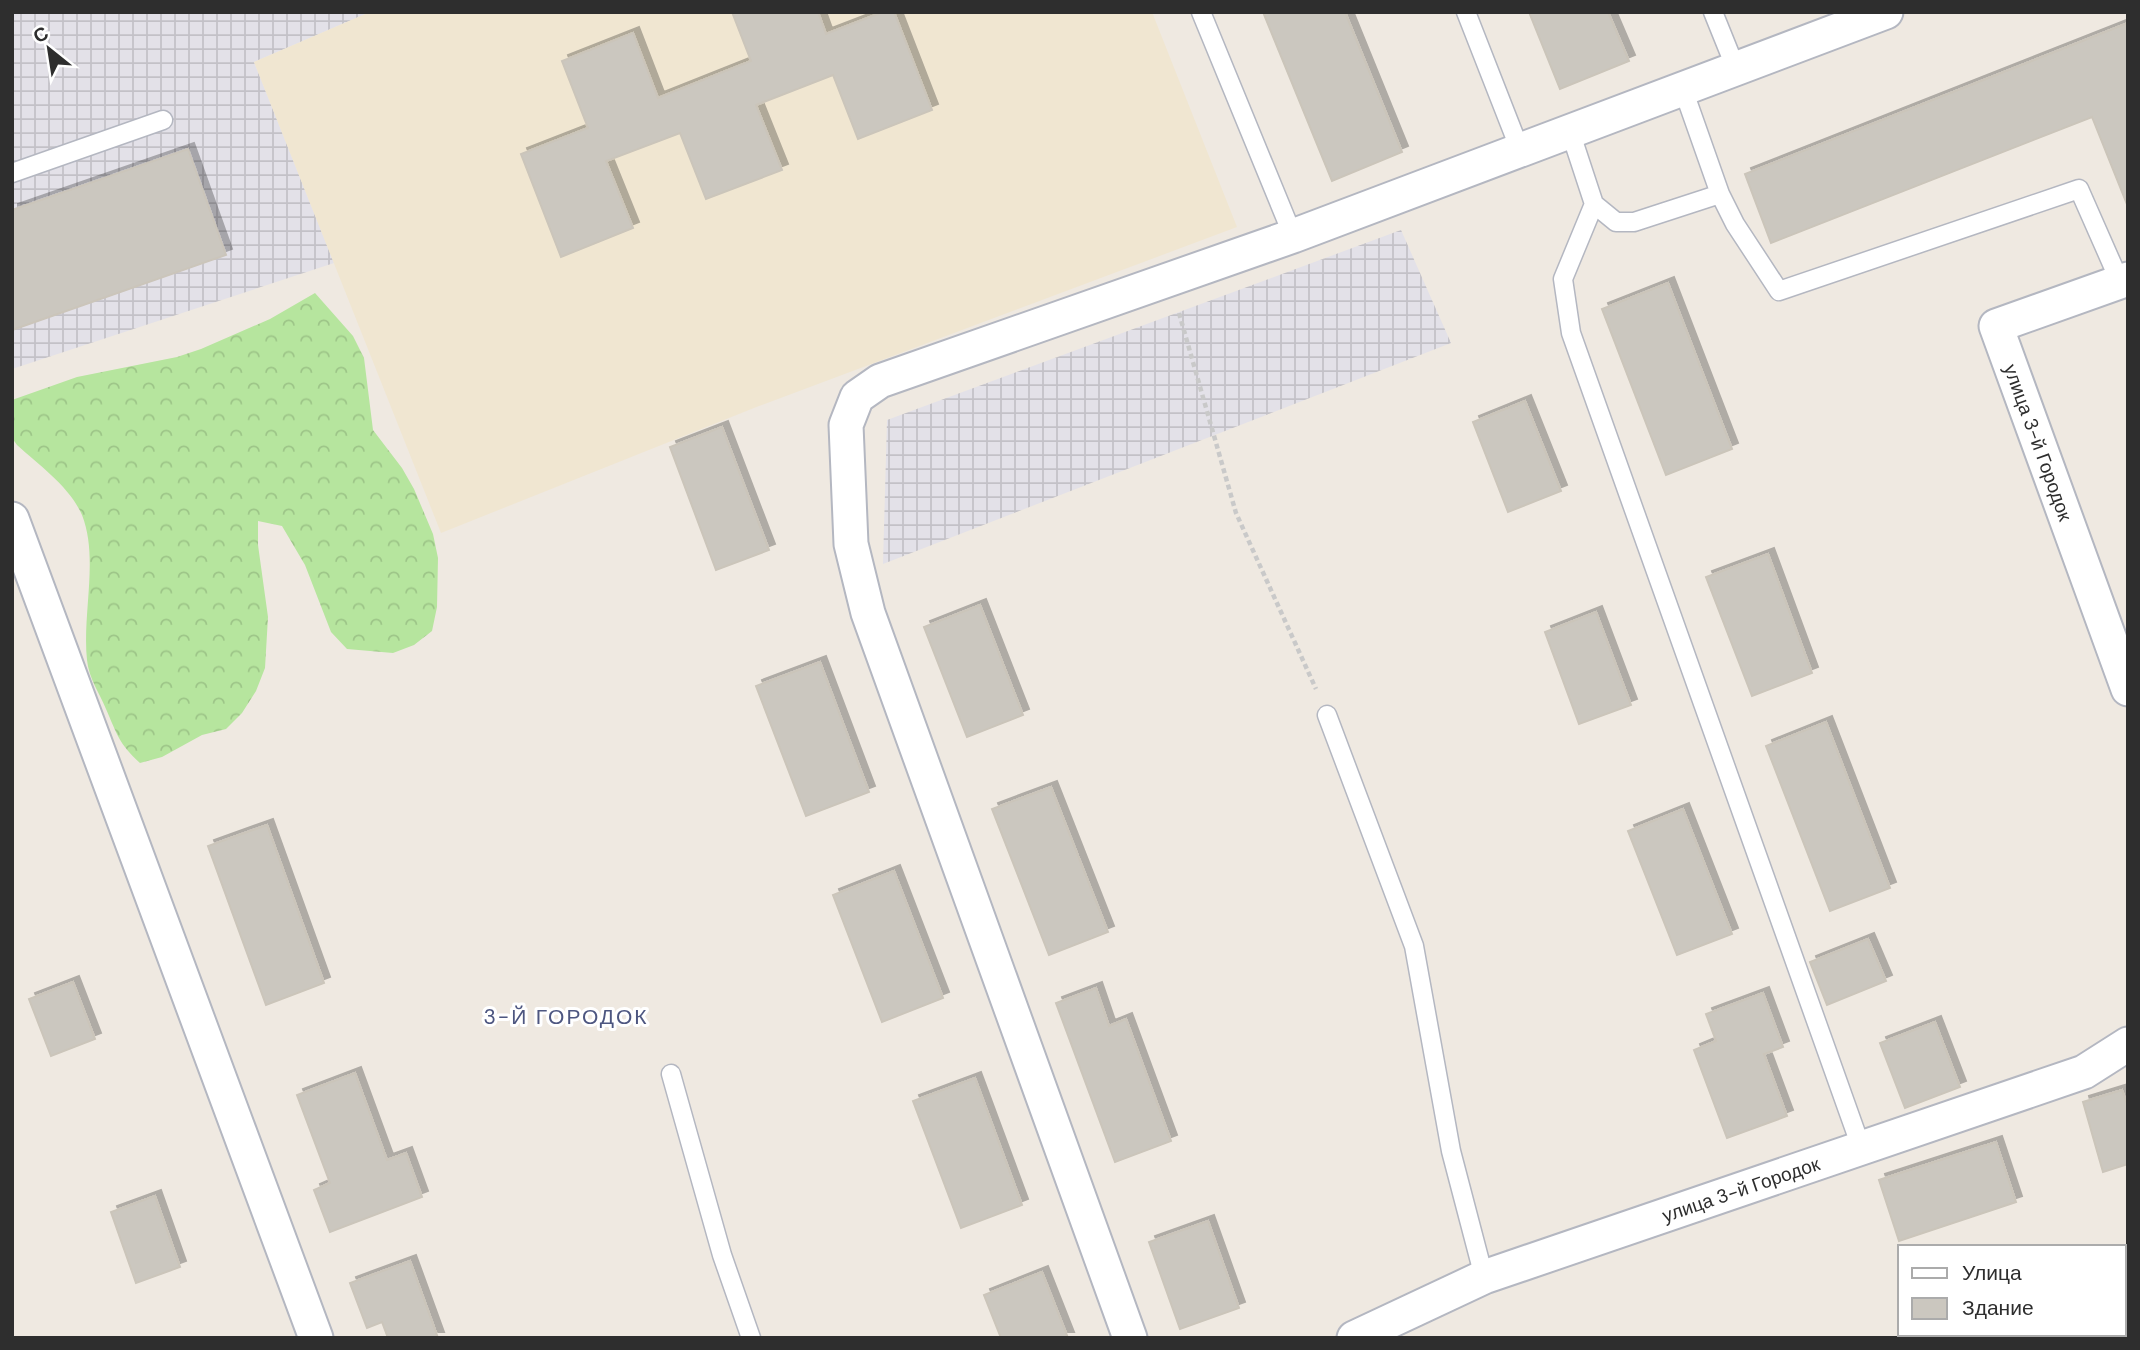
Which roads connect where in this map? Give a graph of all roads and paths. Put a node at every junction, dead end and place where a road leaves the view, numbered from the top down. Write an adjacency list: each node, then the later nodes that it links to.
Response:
1 (1201, 12): 13 (lane)
2 (1466, 12): 9 (lane)
3 (1713, 12): 5 (lane)
4 (1886, 12): 5 (street)
5 (1737, 69): 6 (street)
6 (1683, 89): 8 (street); 11 (lane)
7 (163, 120): 10 (lane)
8 (1570, 131): 9 (street); 12 (lane)
9 (1520, 150): 13 (street)
10 (12, 173)
11 (1720, 194): 12 (lane); 15 (lane)
12 (1594, 204): 21 (lane)
13 (1293, 236): 14 (street)
14 (1169, 279): 18 (path); 26 (street)
15 (2124, 281): 17 (street, улица 3-й Городок)
16 (12, 519): 24 (street)
17 (2128, 689)
18 (1328, 715): 22 (lane)
19 (2128, 1044): 21 (street, улица 3-й Городок)
20 (671, 1074): 25 (lane)
21 (1861, 1147): 22 (street, улица 3-й Городок)
22 (1485, 1277): 23 (street, улица 3-й Городок)
23 (1355, 1337)
24 (316, 1338)
25 (751, 1338)
26 (1130, 1338)

